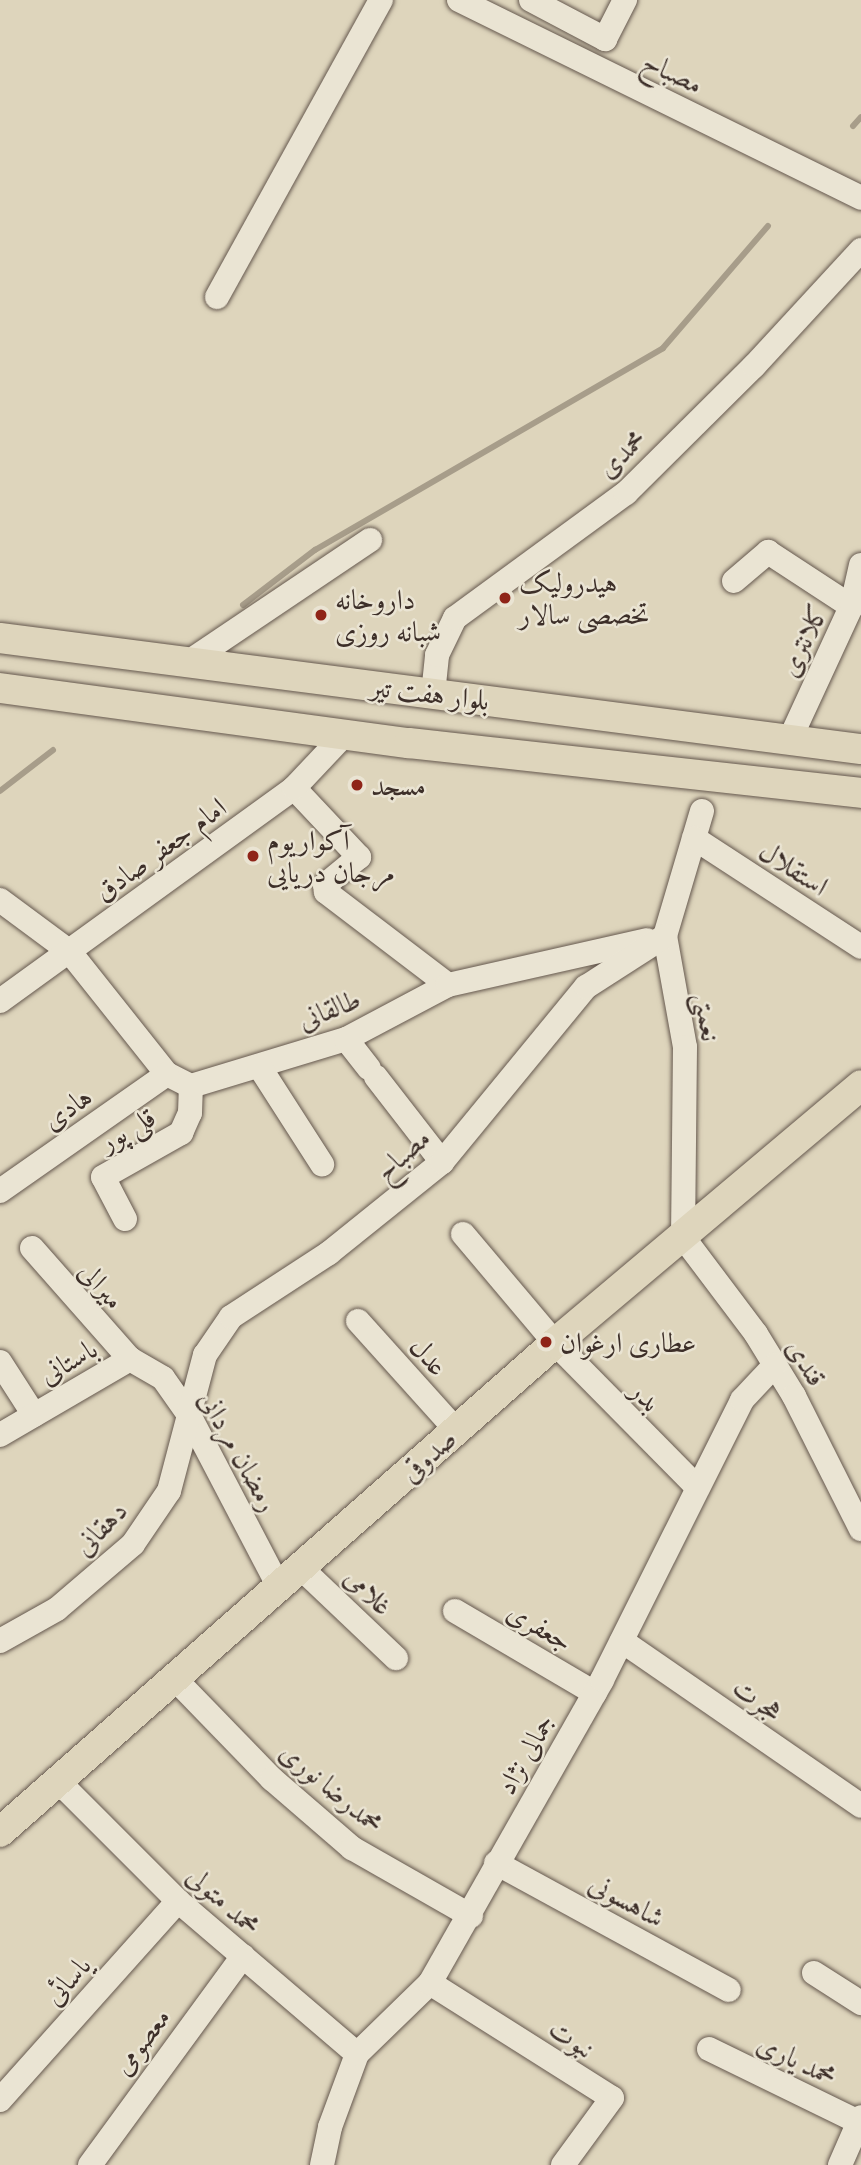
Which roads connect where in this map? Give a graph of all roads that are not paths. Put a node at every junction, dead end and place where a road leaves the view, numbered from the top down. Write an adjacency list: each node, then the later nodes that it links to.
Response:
1 (381, 0): 7 (street)
2 (459, 0): 5 (street, مصباح)
3 (531, 0): 4 (street)
4 (625, 0)
5 (861, 198)
6 (861, 250): 16 (street, محمدی)
7 (217, 297)
8 (370, 540): 13 (street)
9 (861, 565): 11 (street, کلانتری)
10 (734, 581): 11 (street)
11 (852, 607): 20 (street, کلانتری)
12 (0, 638): 13 (main road, بلوار هفت تیر)
13 (184, 661): 14 (main road, بلوار هفت تیر); 17 (main road)
14 (237, 669): 16 (main road, بلوار هفت تیر); 18 (main road)
15 (0, 688): 17 (main road, بلوار هفت تیر)
16 (433, 694): 20 (main road, بلوار هفت تیر)
17 (169, 708): 18 (main road, بلوار هفت تیر)
18 (229, 716): 19 (main road, بلوار هفت تیر)
19 (346, 733): 22 (street, امام جعفر صادق); 23 (main road, بلوار هفت تیر)
20 (790, 739): 21 (main road, بلوار هفت تیر)
21 (861, 749)
22 (294, 788): 29 (street, امام جعفر صادق); 30 (street)
23 (861, 793)
24 (702, 811): 25 (street, نعمتی)
25 (694, 838): 27 (street, نعمتی); 28 (street, استقلال)
26 (0, 900): 29 (street)
27 (665, 936): 30 (street, طالقانی); 37 (street, مصباح); 42 (street, نعمتی)
28 (861, 947)
29 (69, 951): 31 (street, امام جعفر صادق); 34 (street)
30 (448, 985): 32 (street, طالقانی)
31 (0, 1001)
32 (346, 1039): 33 (street, طالقانی); 37 (street)
33 (259, 1066): 36 (street, طالقانی); 38 (street)
34 (167, 1074): 36 (street); 39 (street, هادی)
35 (861, 1085): 42 (main road, صدوقی)
36 (191, 1086): 40 (street, قلی پور)
37 (442, 1162): 50 (street, مصباح)
38 (322, 1164)
39 (0, 1191)
40 (125, 1219)
41 (463, 1234): 45 (street)
42 (683, 1237): 45 (main road, صدوقی); 48 (street, قندی)
43 (32, 1248): 46 (street, میرالی)
44 (358, 1321): 51 (street, عدل)
45 (555, 1342): 51 (main road, صدوقی); 53 (street, بدر)
46 (130, 1359): 49 (street, باستانی); 50 (street, رمضان مردانی)
47 (0, 1362): 49 (street)
48 (775, 1365): 53 (street, جمالی نژاد); 54 (street, قندی)
49 (34, 1415): 52 (street, باستانی)
50 (189, 1415): 56 (street, رمضان مردانی); 58 (street, دهقانی)
51 (456, 1430): 55 (main road, صدوقی)
52 (0, 1435)
53 (697, 1487): 59 (street, جمالی نژاد)
54 (861, 1529)
55 (301, 1568): 56 (main road, صدوقی); 60 (street, غلامی)
56 (279, 1587): 61 (main road, صدوقی)
57 (455, 1611): 62 (street, جعفری)
58 (0, 1641)
59 (622, 1641): 62 (street, جمالی نژاد); 64 (street, هجرت)
60 (396, 1658)
61 (175, 1679): 63 (main road, صدوقی); 68 (street, محمدرضا نوری)
62 (595, 1693): 66 (street, جمالی نژاد)
63 (58, 1781): 65 (main road, صدوقی); 67 (street, محمد متولی)
64 (861, 1806)
65 (0, 1832)
66 (496, 1863): 68 (street, جمالی نژاد); 72 (street, شاهسونی)
67 (178, 1901): 69 (street, محمد متولی); 76 (street, یاسائی)
68 (471, 1916): 71 (street, جمالی نژاد)
69 (243, 1956): 75 (street, محمد متولی); 79 (street, معصومی)
70 (814, 1973): 73 (street)
71 (430, 1983): 75 (street, جمالی نژاد); 81 (street, نبوت)
72 (729, 1990)
73 (861, 2003)
74 (709, 2049): 77 (street, محمد یاری)
75 (357, 2054): 80 (street, جمالی نژاد)
76 (0, 2099)
77 (860, 2120): 78 (street)
78 (849, 2157)
79 (90, 2165)
80 (322, 2165)
81 (563, 2165)

